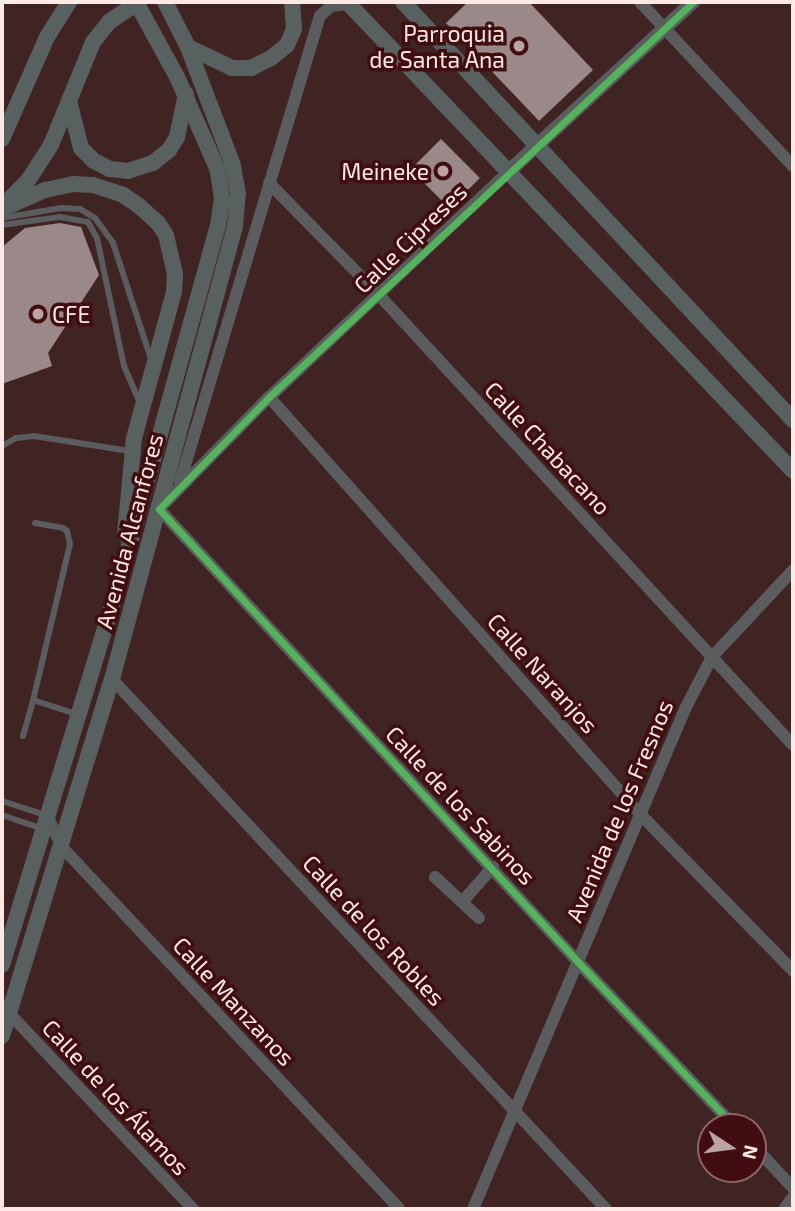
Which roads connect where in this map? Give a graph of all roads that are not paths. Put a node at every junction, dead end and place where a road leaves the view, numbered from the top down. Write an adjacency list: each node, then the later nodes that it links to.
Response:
1 (69, 2): 13 (main road)
2 (137, 2): 11 (main road, Avenida Alcanfores, bridge); 12 (main road)
3 (165, 2): 10 (main road, Avenida Alcanfores)
4 (292, 2): 10 (main road)
5 (404, 2): 14 (main road)
6 (640, 2): 9 (street)
7 (693, 2): 9 (street, Calle Cipreses)
8 (348, 3): 16 (main road); 17 (street, Avenida Alcanfores)
9 (665, 28): 14 (street, Calle Cipreses); 15 (street)
10 (186, 42): 30 (main road, Avenida Alcanfores)
11 (186, 94): 12 (main road); 33 (main road, Avenida Alcanfores)
12 (69, 101): 18 (main road)
13 (2, 139)
14 (538, 145): 16 (street, Calle Cipreses); 25 (main road)
15 (793, 166)
16 (507, 173): 21 (street, Calle Cipreses); 28 (main road)
17 (269, 183): 21 (street, Calle Chabacano); 29 (street, Avenida Alcanfores)
18 (2, 208): 22 (main road)
19 (2, 218): 22 (lane)
20 (2, 225): 24 (lane)
21 (379, 295): 23 (street, Calle Cipreses); 34 (street, Calle Chabacano)
22 (153, 368): 24 (main road)
23 (269, 397): 29 (street, Calle Cipreses); 41 (street, Calle Naranjos)
24 (142, 407): 27 (main road)
25 (793, 418)
26 (2, 446): 27 (lane)
27 (132, 452): 33 (main road)
28 (793, 471)
29 (179, 485): 30 (street, Calle Cipreses)
30 (159, 509): 35 (main road, Avenida Alcanfores); 45 (street, Calle de los Sabinos)
31 (35, 523): 36 (lane)
32 (793, 570): 34 (street, Avenida de los Fresnos)
33 (121, 575): 37 (main road, Avenida Alcanfores)
34 (712, 657): 39 (street, Calle Chabacano); 41 (street, Avenida de los Fresnos)
35 (112, 679): 44 (main road, Avenida Alcanfores); 54 (street, Calle de los Robles)
36 (33, 700): 37 (lane); 38 (lane)
37 (78, 715): 43 (main road, Avenida Alcanfores)
38 (23, 736)
39 (793, 745)
40 (2, 801): 43 (lane)
41 (640, 814): 49 (street, Avenida de los Fresnos); 51 (street, Calle Naranjos)
42 (2, 815): 43 (lane)
43 (45, 822): 44 (street, Calle Manzanos); 50 (main road, Avenida Alcanfores)
44 (62, 847): 52 (main road, Avenida Alcanfores); 60 (street, Calle Manzanos)
45 (493, 867): 47 (street); 49 (street, Calle de los Sabinos)
46 (435, 877): 47 (street)
47 (462, 902): 48 (street)
48 (480, 918)
49 (578, 962): 54 (street, Avenida de los Fresnos); 55 (street, Calle de los Sabinos)
50 (2, 965)
51 (793, 971)
52 (9, 1013): 53 (main road, Avenida Alcanfores); 59 (street, Calle de los Álamos)
53 (2, 1036)
54 (513, 1111): 61 (street, Avenida de los Fresnos); 62 (street, Calle de los Robles)
55 (722, 1113)
56 (767, 1161): 57 (street)
57 (793, 1188)
58 (793, 1197): 63 (street)
59 (192, 1209)
60 (399, 1209)
61 (474, 1209)
62 (606, 1209)
63 (784, 1209)

